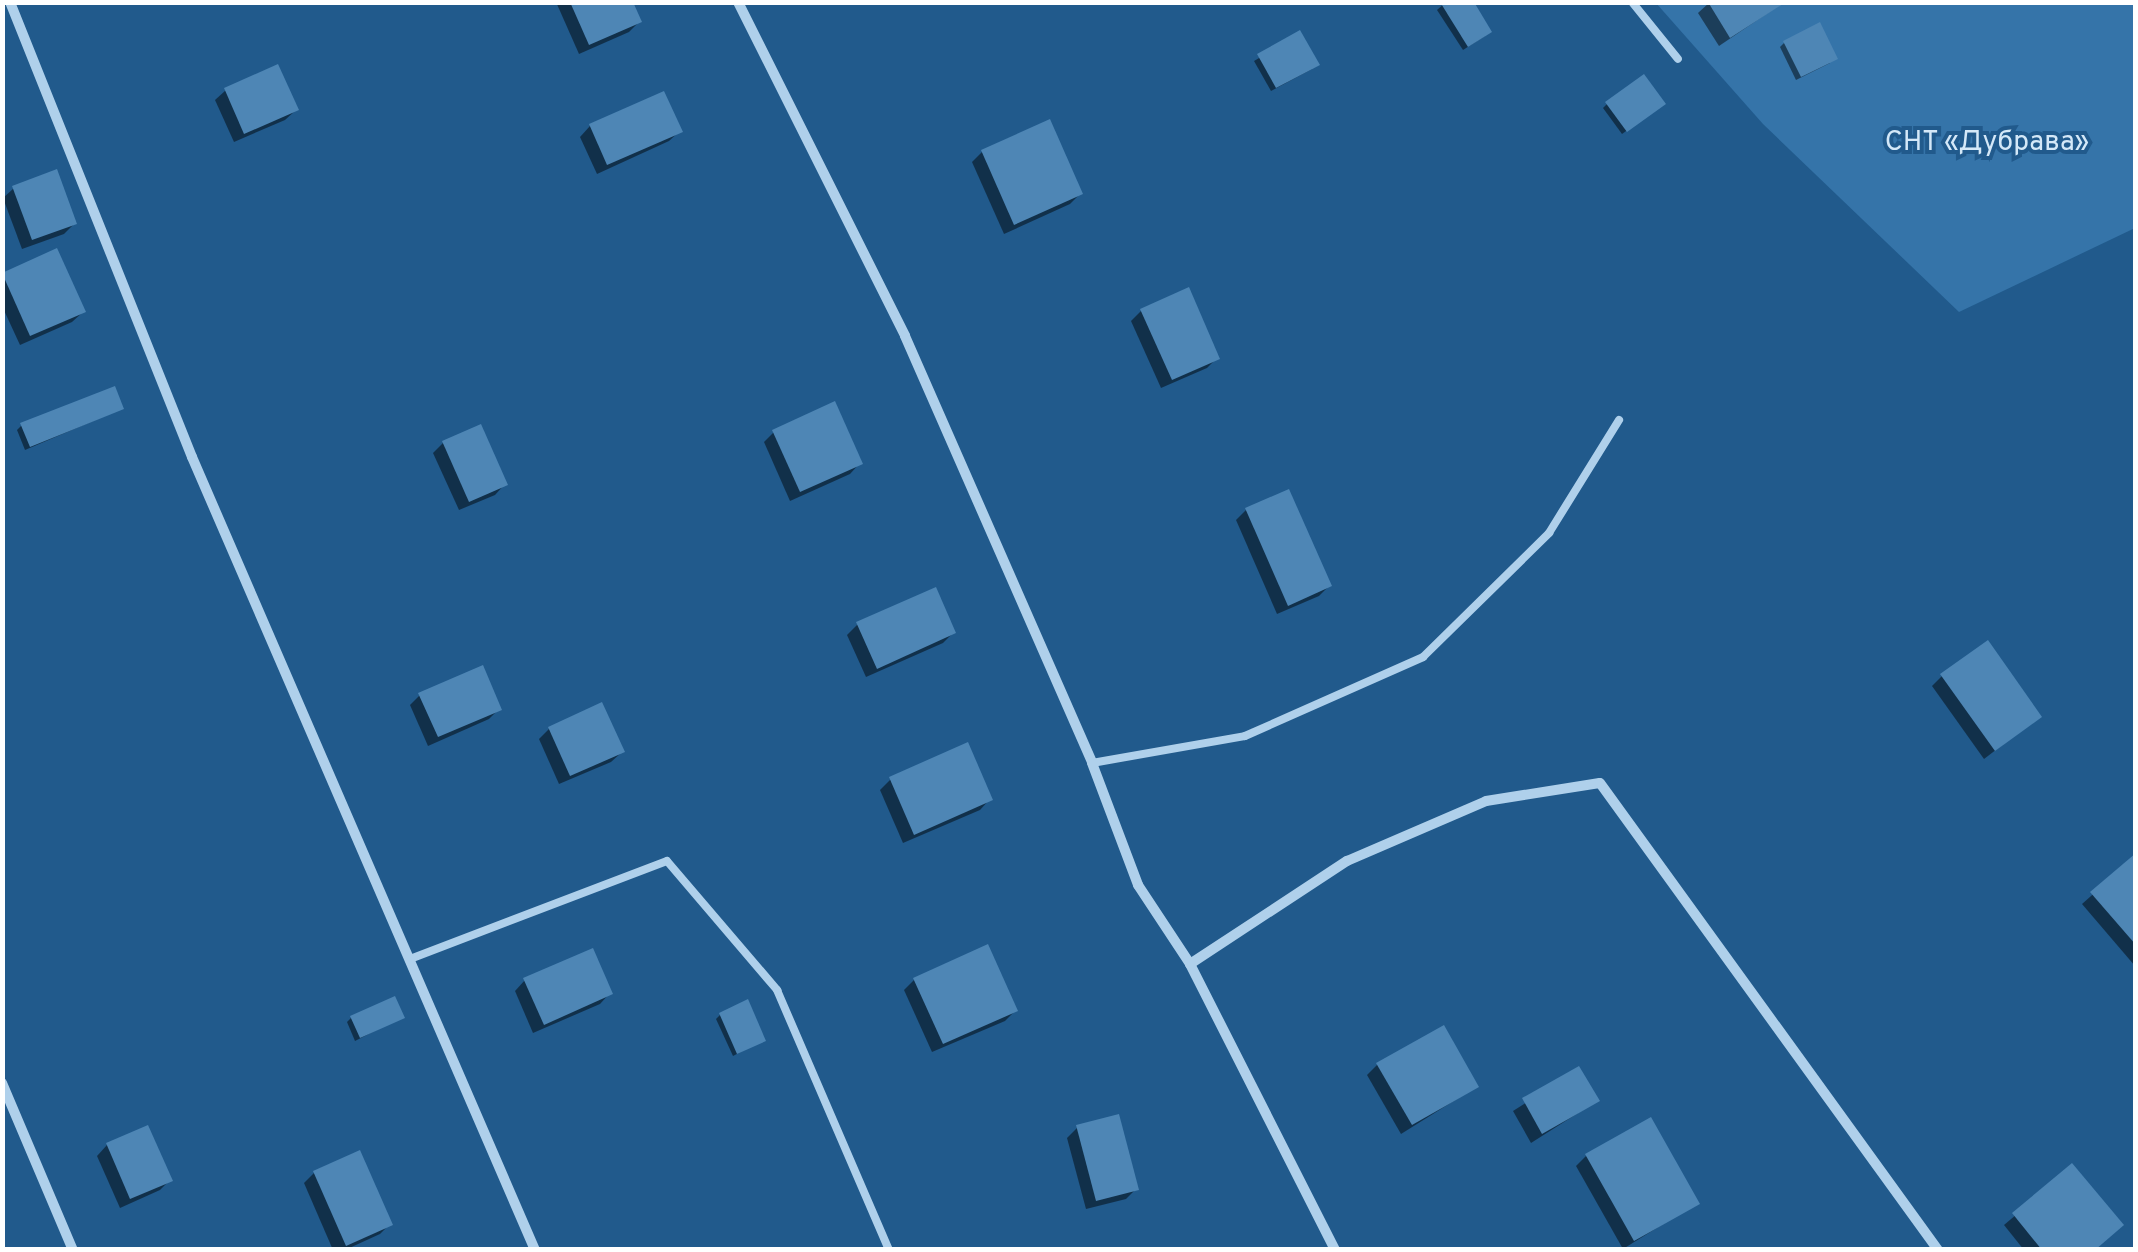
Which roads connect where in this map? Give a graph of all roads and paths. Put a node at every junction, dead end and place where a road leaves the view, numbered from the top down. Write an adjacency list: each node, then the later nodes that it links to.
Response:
1 (10, 2): 7 (street)
2 (738, 2): 6 (street)
3 (1632, 2): 4 (lane)
4 (1678, 59)
5 (1618, 420): 6 (lane)
6 (1092, 762): 8 (street)
7 (410, 959): 11 (street); 12 (lane)
8 (1190, 964): 13 (street); 14 (street)
9 (2, 1082): 10 (street)
10 (73, 1250)
11 (535, 1250)
12 (889, 1250)
13 (1335, 1250)
14 (1938, 1250)

